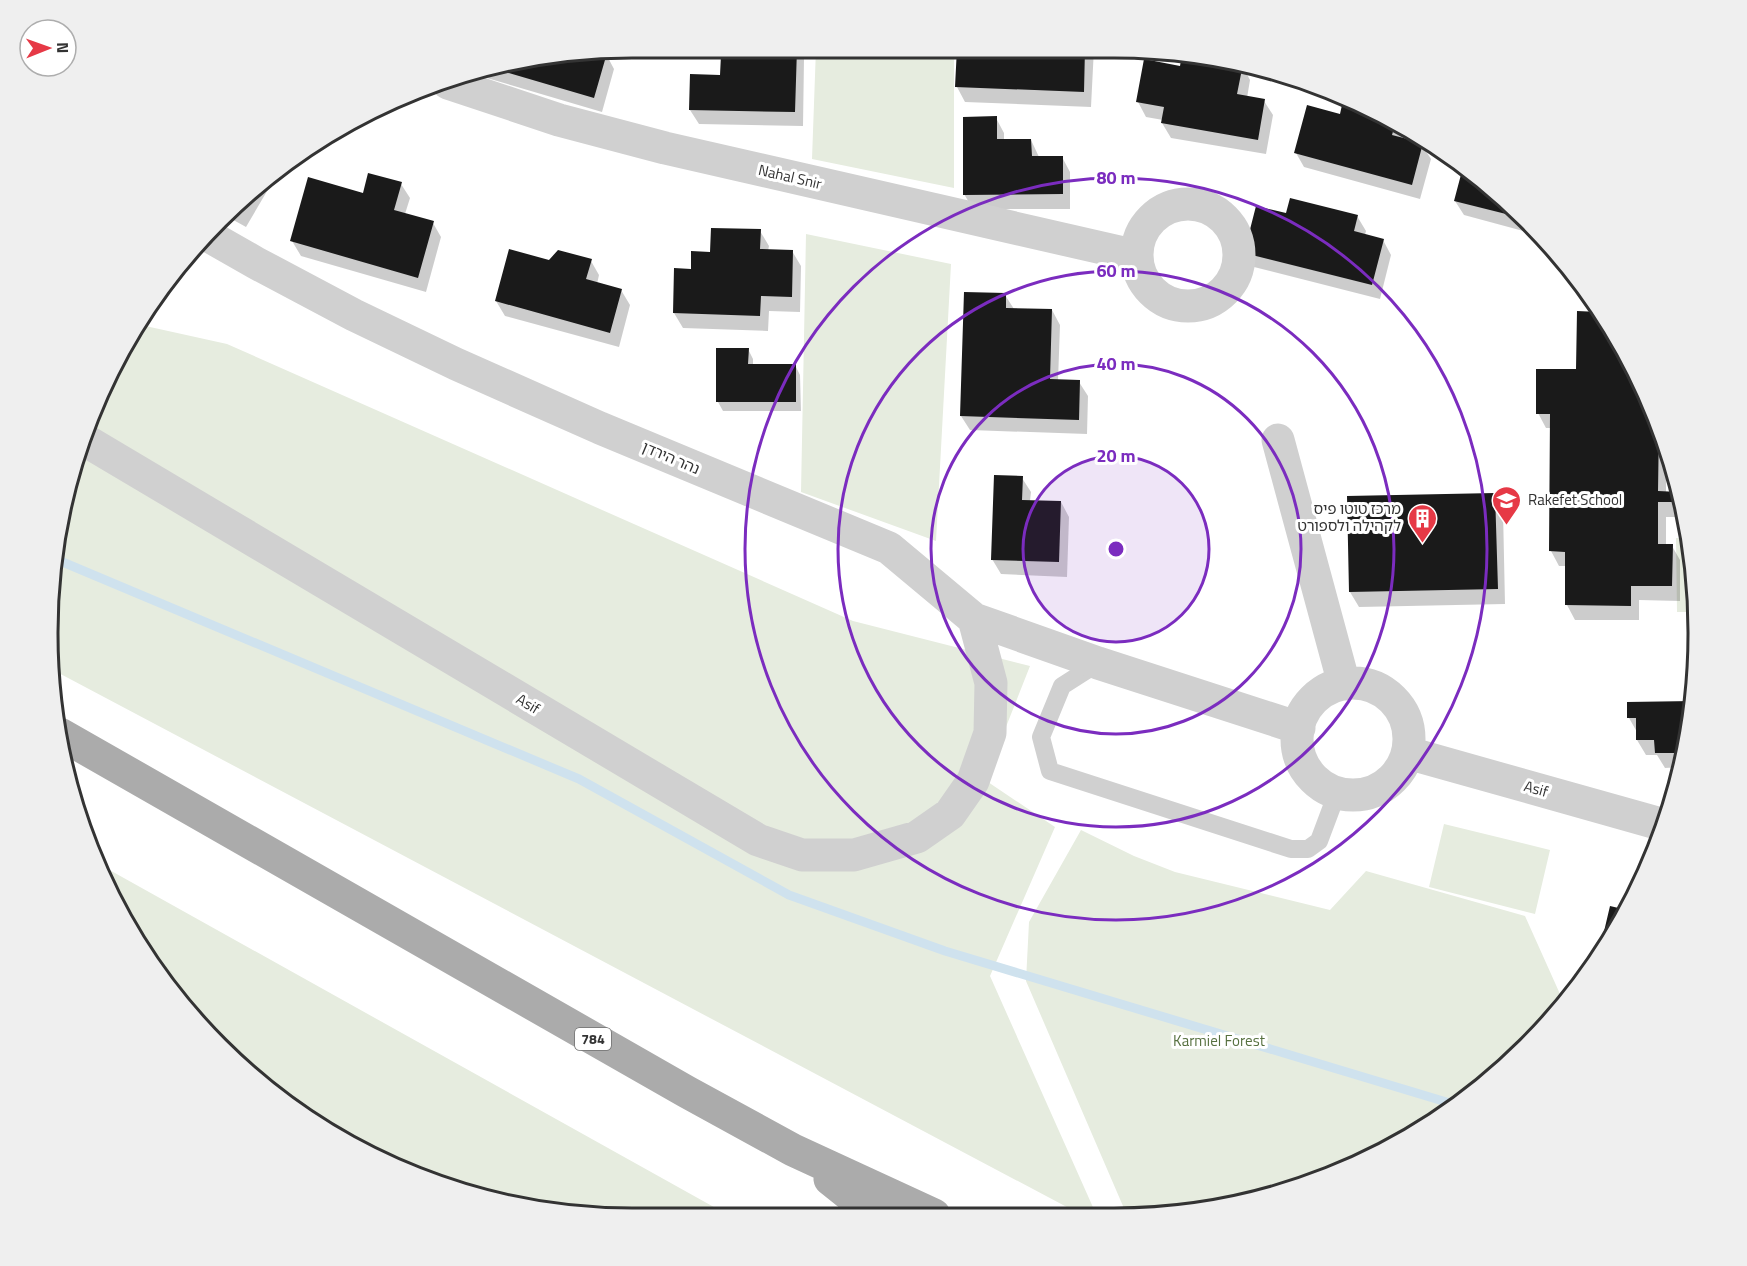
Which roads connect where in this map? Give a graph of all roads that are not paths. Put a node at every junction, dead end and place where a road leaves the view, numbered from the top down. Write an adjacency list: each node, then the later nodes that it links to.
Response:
1 (457, 86): 3 (street, Nahal Snir)
2 (215, 240): 6 (street, נהר הירדן)
3 (1137, 256)
4 (1278, 440): 8 (street)
5 (91, 444): 6 (street, Asif)
6 (975, 619): 7 (street, נהר הירדן)
7 (1098, 663): 9 (street, נהר הירדן); 12 (lane)
8 (1344, 684): 9 (street); 11 (street)
9 (1299, 728): 12 (street)
10 (69, 739): 14 (main road, 784)
11 (1408, 753): 12 (street); 13 (street, Asif)
12 (1337, 793)
13 (1656, 823)
14 (794, 1150): 15 (main road); 16 (main road, 784)
15 (867, 1208)
16 (919, 1208)

